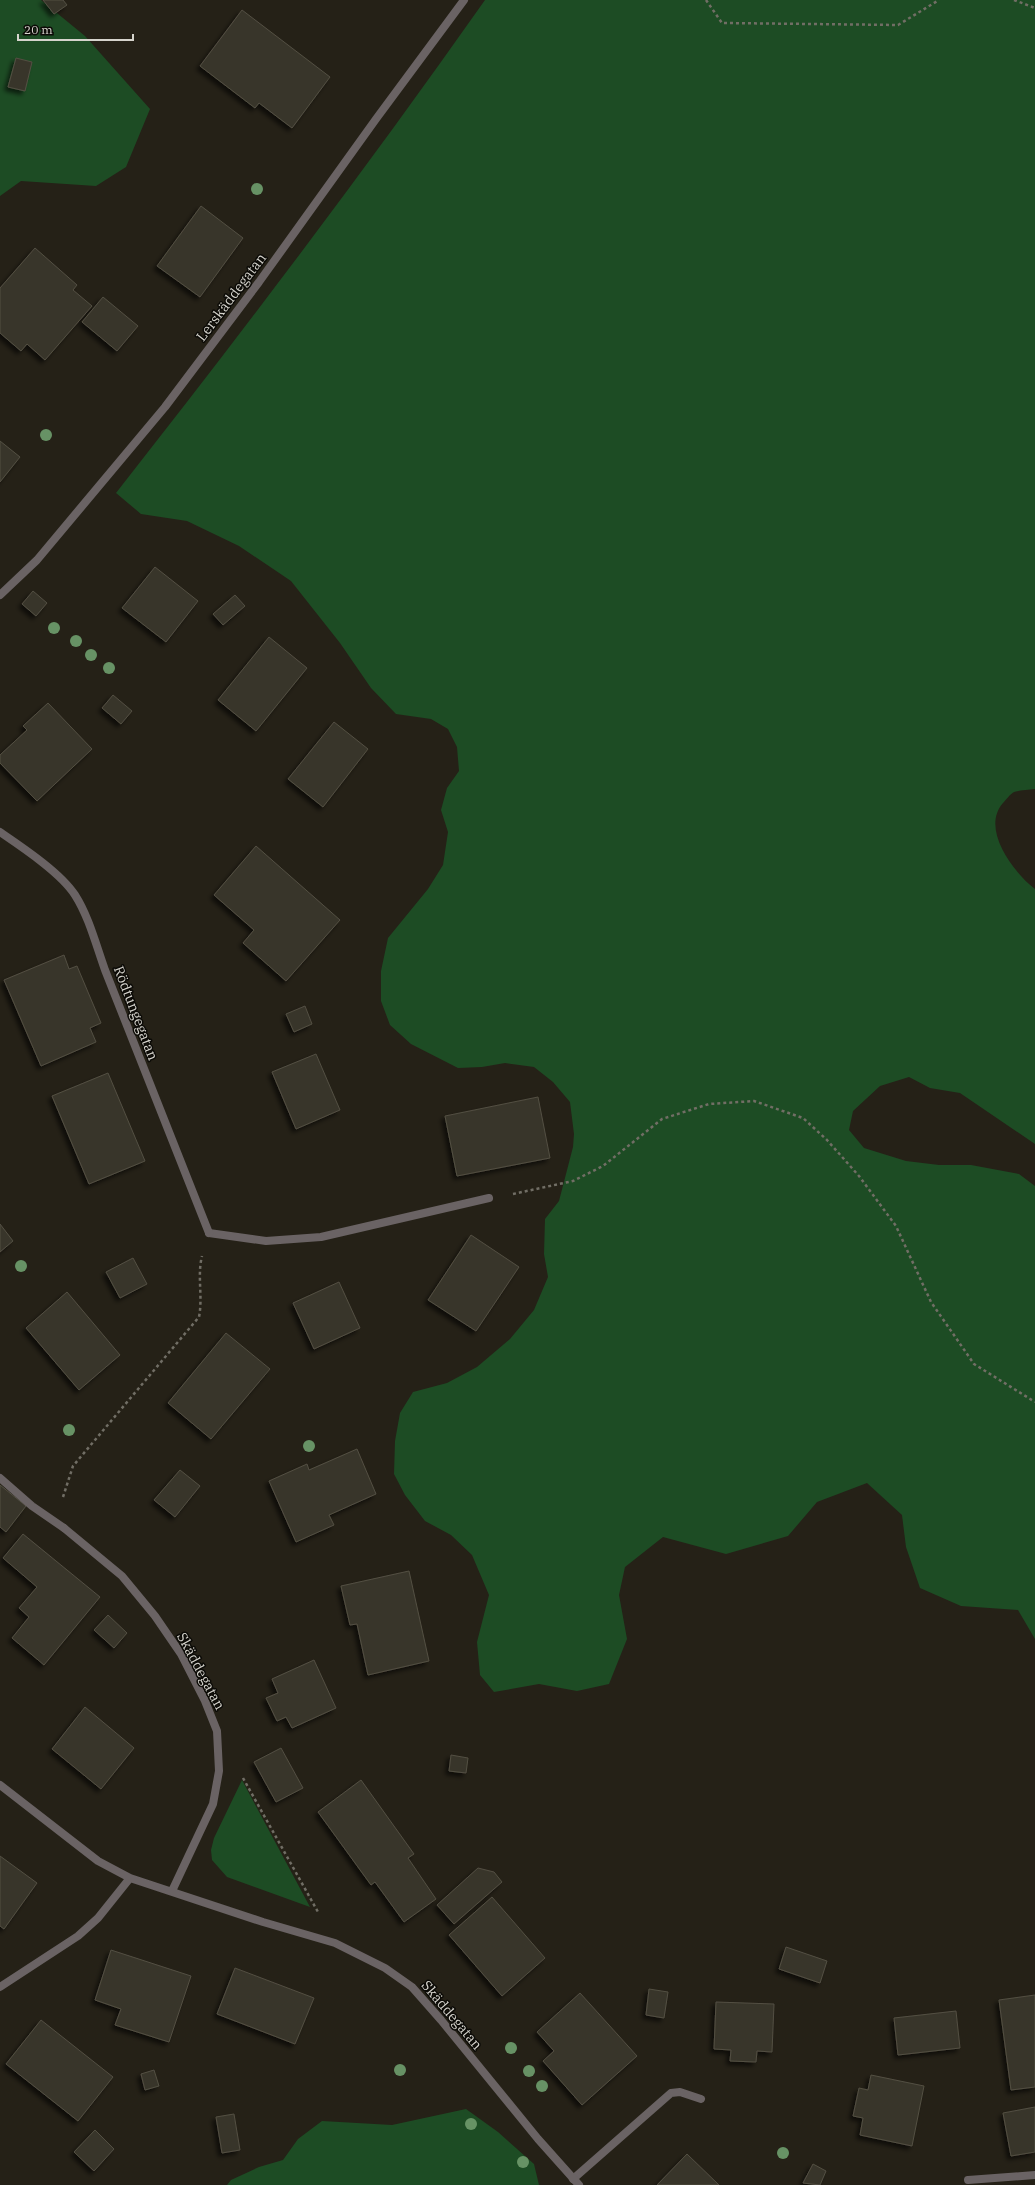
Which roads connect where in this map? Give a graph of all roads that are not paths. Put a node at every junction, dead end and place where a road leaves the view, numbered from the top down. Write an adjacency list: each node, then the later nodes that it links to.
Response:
1 (464, 0): 2 (street, Lerskäddegatan)
2 (0, 595)
3 (0, 832): 4 (street, Rödtungegatan)
4 (489, 1198)
5 (0, 1478): 8 (street, Skäddegatan)
6 (0, 1785): 7 (street, Skäddegatan)
7 (130, 1878): 8 (street, Skäddegatan); 9 (street)
8 (172, 1891): 13 (street, Skäddegatan)
9 (0, 1987)
10 (701, 2099): 13 (street)
11 (1035, 2175): 12 (street)
12 (968, 2180)
13 (576, 2182)

